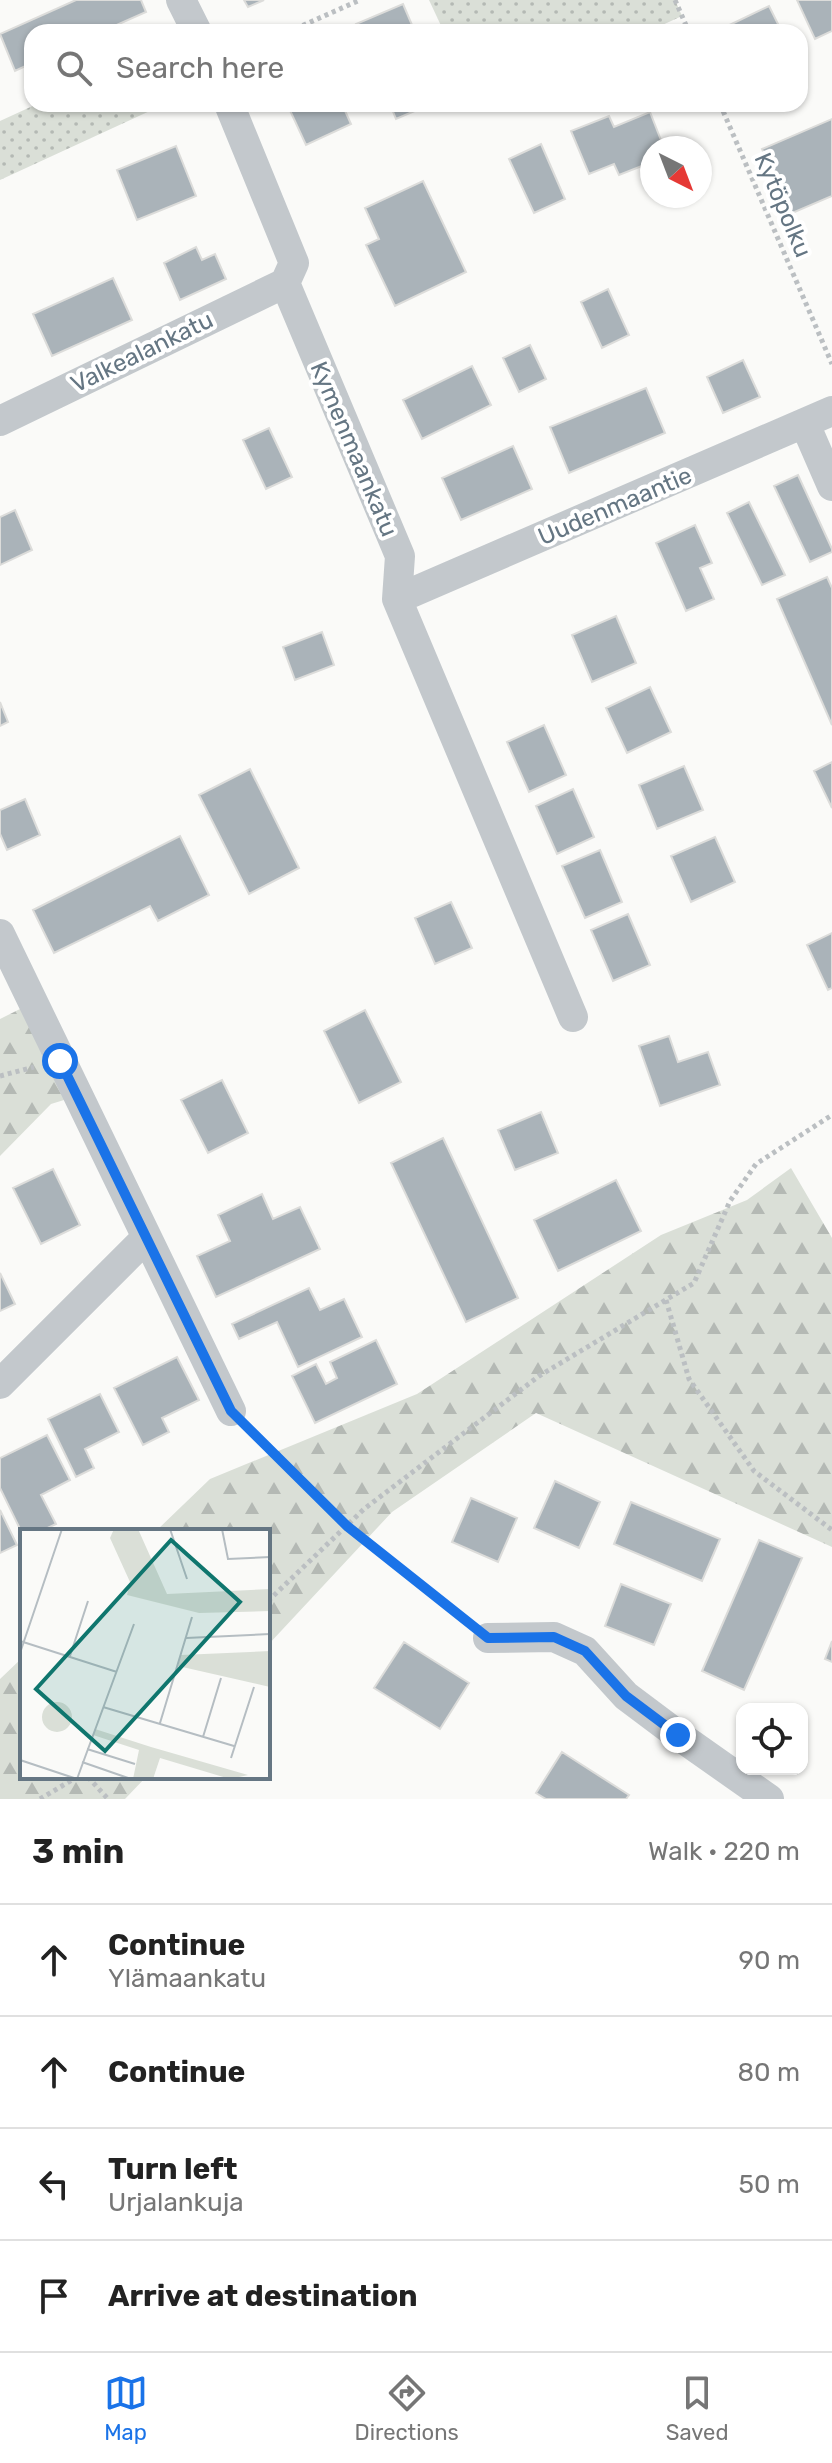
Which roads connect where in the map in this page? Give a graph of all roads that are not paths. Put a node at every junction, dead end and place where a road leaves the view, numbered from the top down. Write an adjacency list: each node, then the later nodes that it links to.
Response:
1 (181, 0): 2 (street)
2 (193, 24)
3 (232, 112): 4 (street, Kymenmaankatu)
4 (285, 283): 6 (street, Valkealankatu); 9 (street, Kymenmaankatu)
5 (832, 411): 7 (street, Uudenmaantie)
6 (0, 421)
7 (805, 424): 8 (street); 9 (street, Uudenmaantie)
8 (832, 486)
9 (397, 599): 11 (street, Kymenmaankatu)
10 (0, 934): 12 (street)
11 (573, 1017)
12 (146, 1238): 13 (street); 14 (street)
13 (0, 1384)
14 (231, 1411)
15 (488, 1638): 16 (street)
16 (769, 1799)

